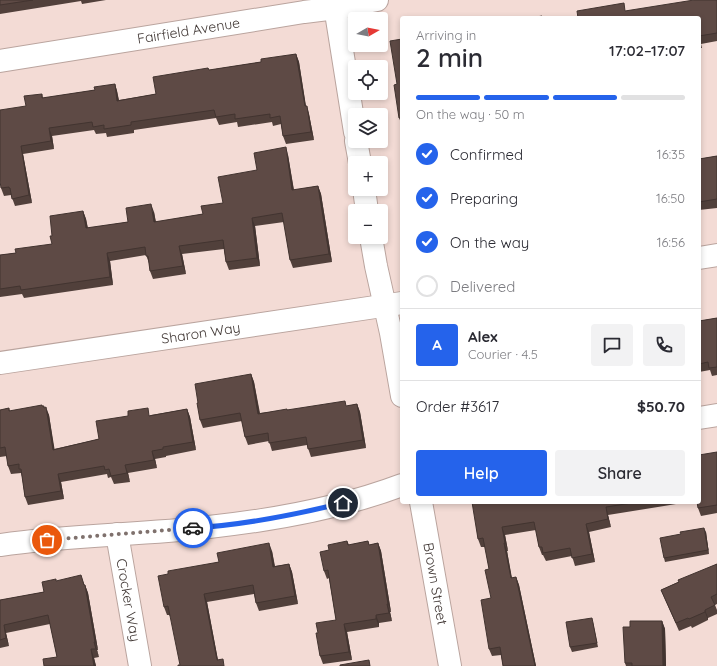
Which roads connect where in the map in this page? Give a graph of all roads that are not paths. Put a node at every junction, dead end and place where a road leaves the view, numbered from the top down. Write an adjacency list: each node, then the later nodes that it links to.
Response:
1 (377, 0): 2 (street, Fairfield Avenue)
2 (335, 4): 3 (street, Fairfield Avenue); 4 (street)
3 (0, 61)
4 (351, 108)
5 (372, 244): 8 (street)
6 (717, 255): 7 (street)
7 (701, 258)
8 (393, 304): 9 (street, Sharon Way); 10 (street)
9 (0, 363)
10 (400, 385)
11 (717, 415): 12 (street)
12 (701, 418)
13 (400, 486): 15 (street)
14 (421, 504): 18 (street, Brown Street)
15 (117, 534): 16 (street); 17 (street, Crocker Way)
16 (0, 545)
17 (140, 666)
18 (450, 666)

